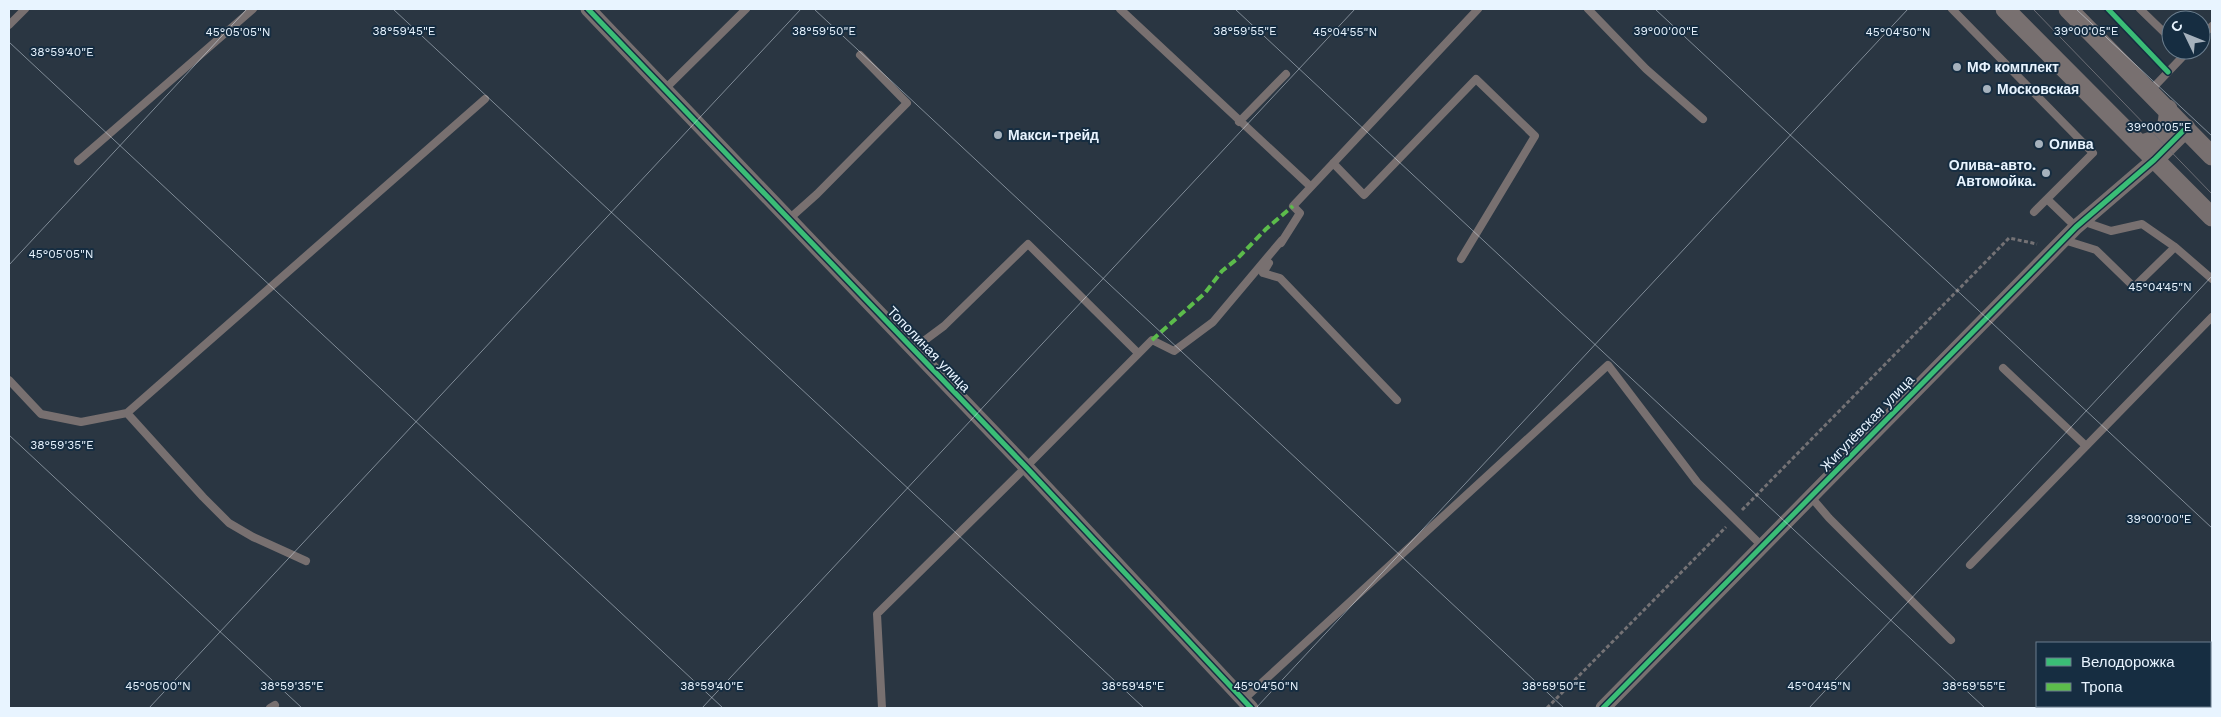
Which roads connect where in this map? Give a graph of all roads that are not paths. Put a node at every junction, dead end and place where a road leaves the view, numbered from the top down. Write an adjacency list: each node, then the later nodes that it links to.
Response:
1 (253, 9): 27 (lane)
2 (588, 9): 17 (street, Тополиная улица)
3 (746, 9): 17 (lane)
4 (1120, 9): 22 (lane)
5 (1478, 9): 28 (lane)
6 (1588, 9): 21 (lane)
7 (1952, 9): 30 (lane)
8 (2005, 9): 24 (street)
9 (2068, 9): 18 (street)
10 (2140, 9): 13 (lane)
11 (20, 10): 12 (lane)
12 (9, 25)
13 (2161, 29)
14 (860, 54): 33 (lane)
15 (2178, 60): 18 (lane)
16 (1286, 74): 22 (lane)
17 (665, 89): 33 (street, Тополиная улица)
18 (2150, 91): 20 (street)
19 (485, 99): 46 (lane)
20 (2168, 109): 23 (street); 24 (street)
21 (1703, 119)
22 (1240, 122): 29 (lane)
23 (2186, 128): 25 (street); 26 (street)
24 (2139, 144): 26 (street)
25 (2212, 156)
26 (2154, 160): 32 (street); 34 (street, Жигулёвская улица)
27 (78, 162)
28 (1333, 162): 29 (lane); 38 (lane)
29 (1310, 186): 35 (lane)
30 (2047, 199): 31 (lane); 34 (lane)
31 (2034, 212)
32 (2212, 215)
33 (789, 219): 41 (street, Тополиная улица)
34 (2079, 224): 36 (street, Жигулёвская улица); 37 (lane)
35 (1282, 240): 42 (lane); 45 (lane)
36 (2059, 244): 37 (lane); 49 (street, Жигулёвская улица)
37 (2175, 247): 39 (lane)
38 (1461, 259)
39 (2212, 279)
40 (2211, 320): 47 (lane)
41 (913, 348): 42 (lane); 48 (street, Тополиная улица)
42 (1138, 353): 48 (lane)
43 (2003, 368): 47 (lane)
44 (9, 380): 46 (lane)
45 (1397, 400)
46 (127, 413): 51 (lane)
47 (2086, 446): 52 (lane)
48 (1026, 467): 54 (street, Тополиная улица); 55 (lane)
49 (1811, 497): 50 (street, Жигулёвская улица); 53 (lane)
50 (1762, 546): 54 (lane); 56 (street, Жигулёвская улица)
51 (306, 561)
52 (1970, 565)
53 (1951, 640)
54 (1247, 704)
55 (882, 708)
56 (1603, 708)

